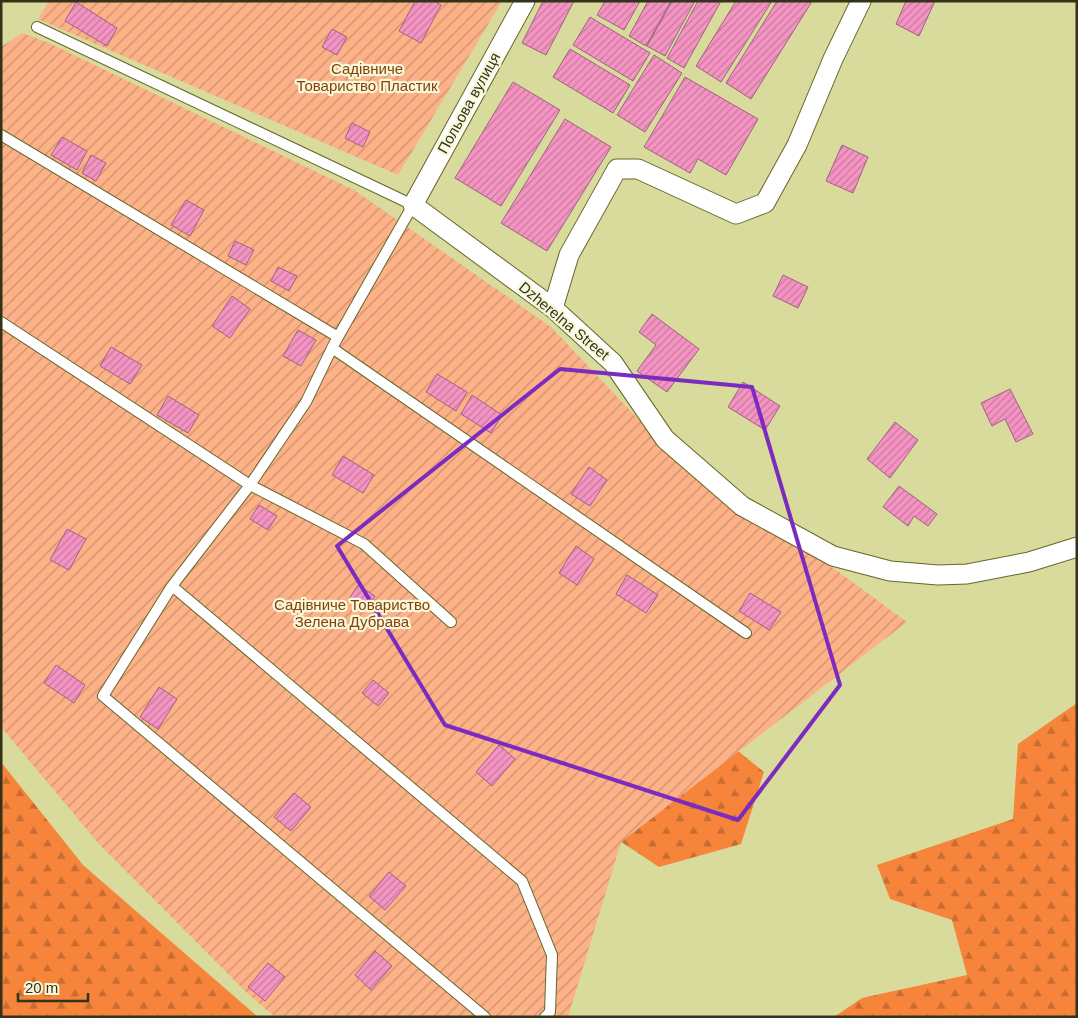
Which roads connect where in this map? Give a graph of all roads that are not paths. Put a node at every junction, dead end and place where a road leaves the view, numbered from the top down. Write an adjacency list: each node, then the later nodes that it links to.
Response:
1 (525, 1): 5 (street, Польова вулиця)
2 (862, 1): 6 (street)
3 (37, 27): 5 (lane)
4 (1, 135): 8 (lane)
5 (413, 205): 6 (street, Dzherelna Street); 8 (lane)
6 (553, 308): 11 (street, Dzherelna Street)
7 (1, 322): 10 (lane)
8 (338, 337): 9 (lane)
9 (332, 348): 10 (lane); 14 (lane)
10 (250, 485): 12 (lane); 13 (lane)
11 (1077, 547)
12 (172, 586): 15 (lane); 16 (lane)
13 (451, 622)
14 (746, 633)
15 (485, 1017)
16 (545, 1017)

